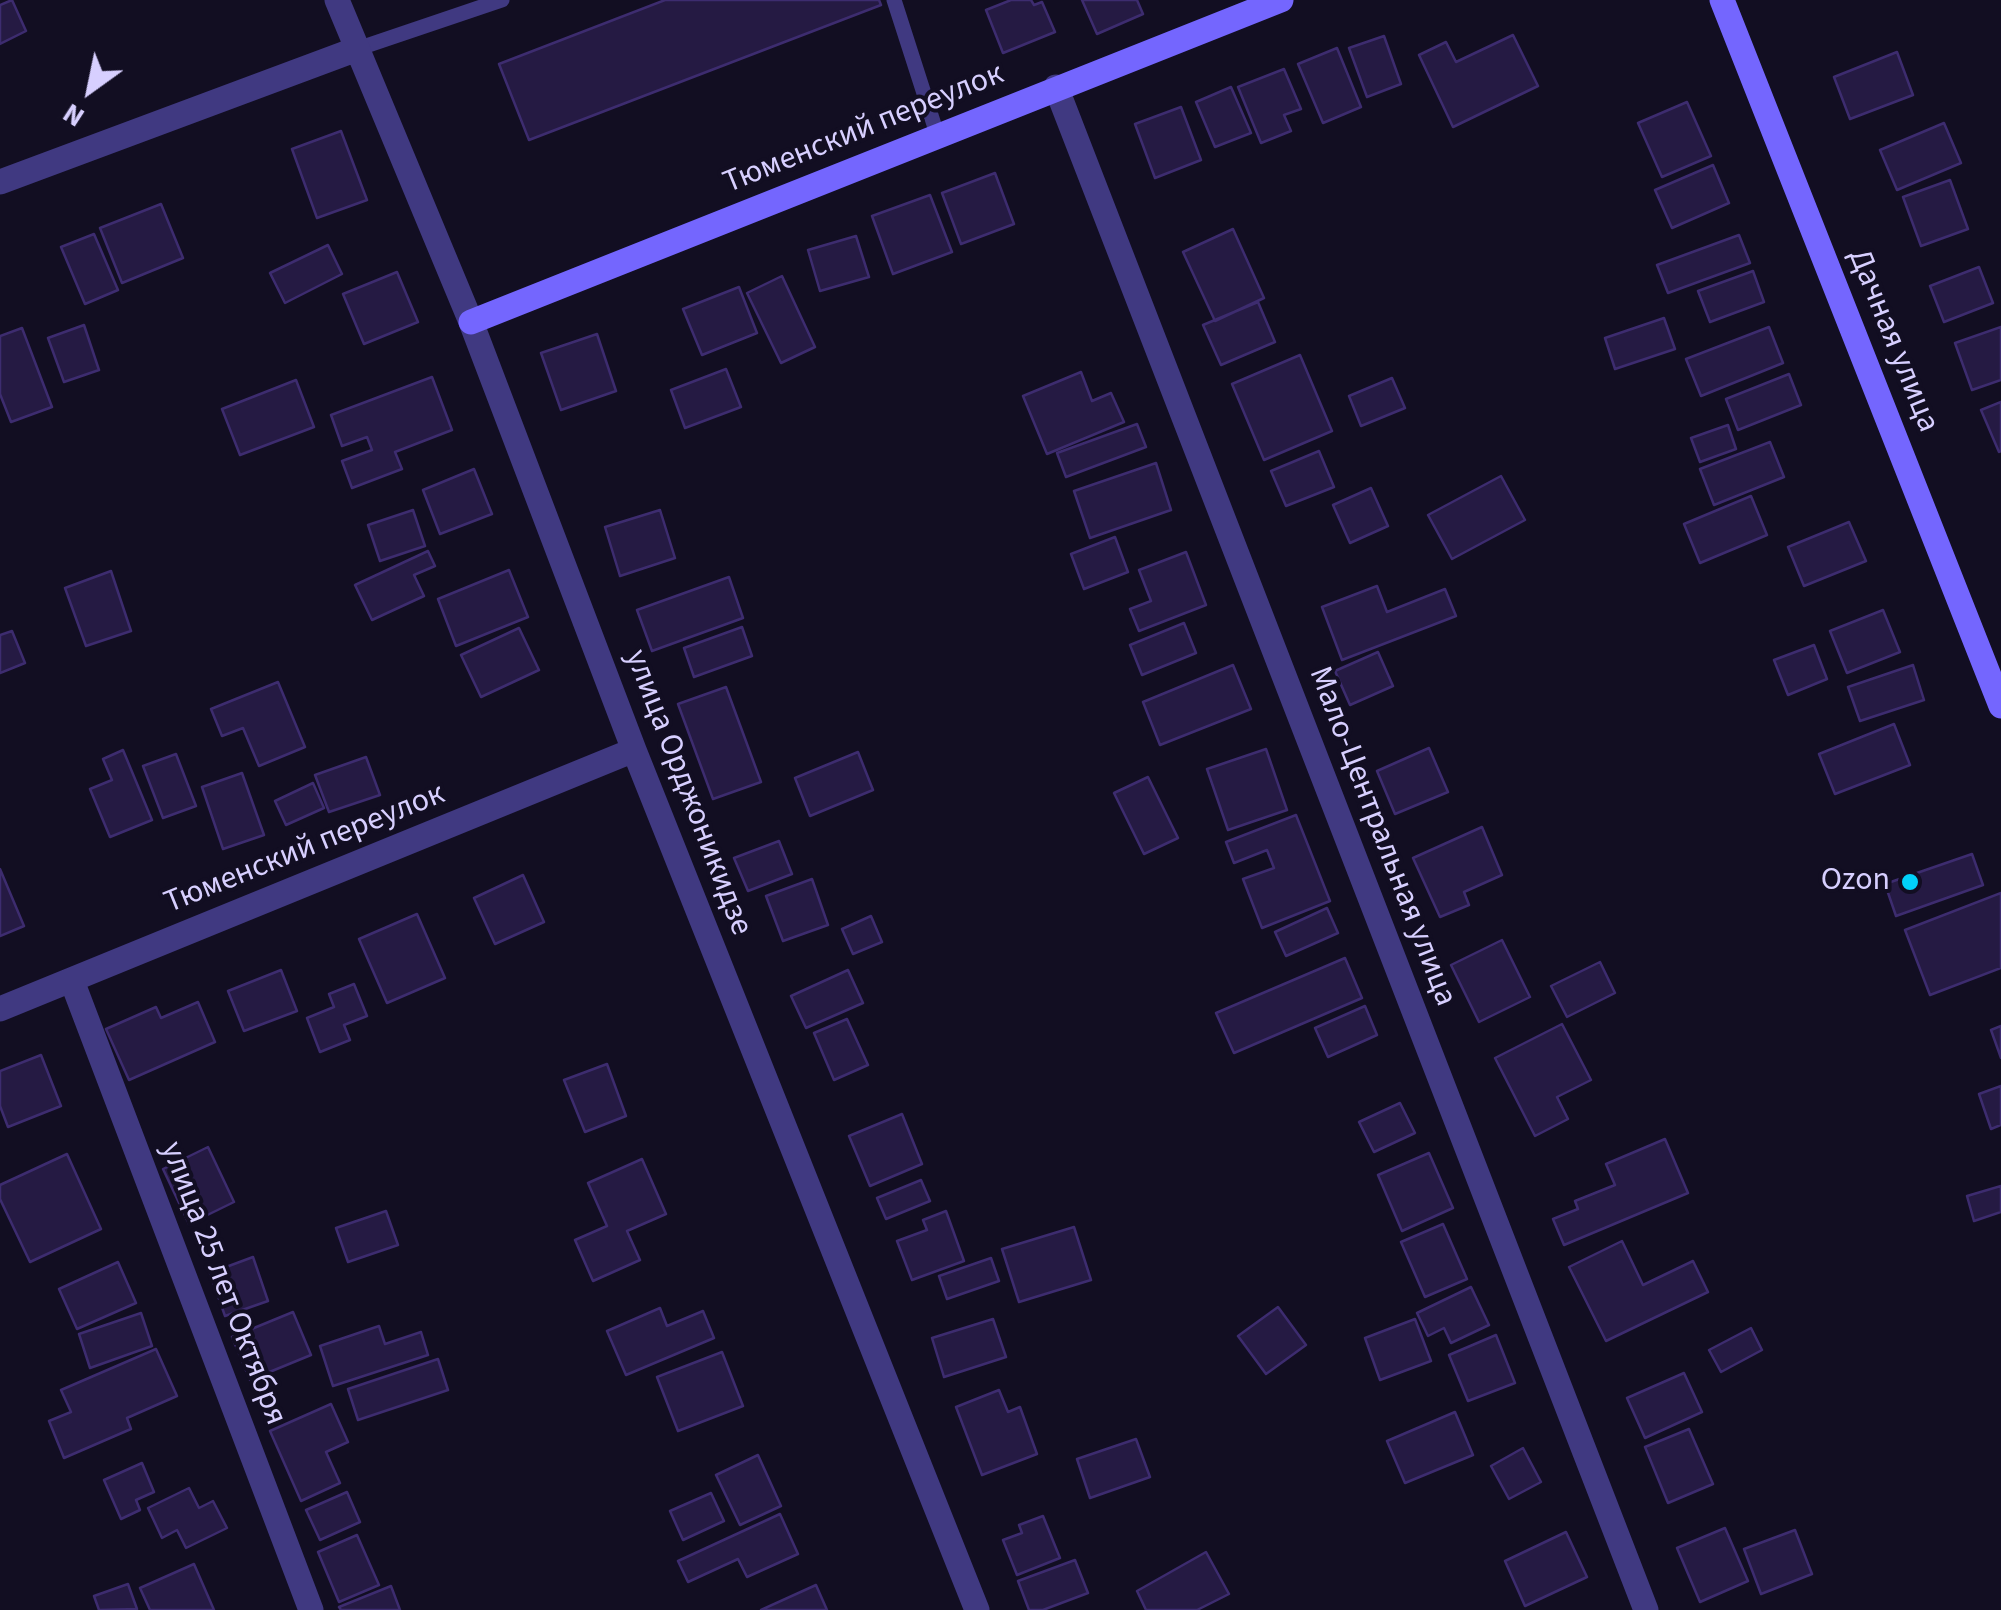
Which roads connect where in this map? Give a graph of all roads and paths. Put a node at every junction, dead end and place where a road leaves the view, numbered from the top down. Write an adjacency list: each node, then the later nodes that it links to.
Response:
1 (337, 0): 6 (street, улица Орджоникидзе)
2 (502, 0): 6 (lane)
3 (894, 0): 8 (lane)
4 (1281, 0): 7 (street, Тюменский переулок)
5 (1722, 0): 11 (street, Дачная улица)
6 (357, 50): 9 (street); 10 (street, улица Орджоникидзе)
7 (1056, 87): 8 (street, Тюменский переулок); 17 (street, Мало-Центральная улица)
8 (938, 136): 10 (street, Тюменский переулок)
9 (0, 182)
10 (472, 322): 12 (street, улица Орджоникидзе)
11 (2001, 706)
12 (634, 750): 13 (street, Тюменский переулок); 16 (street, улица Орджоникидзе)
13 (72, 981): 14 (street, Тюменский переулок); 15 (street, улица 25 лет Октября)
14 (0, 1009)
15 (311, 1610)
16 (977, 1610)
17 (1646, 1610)

